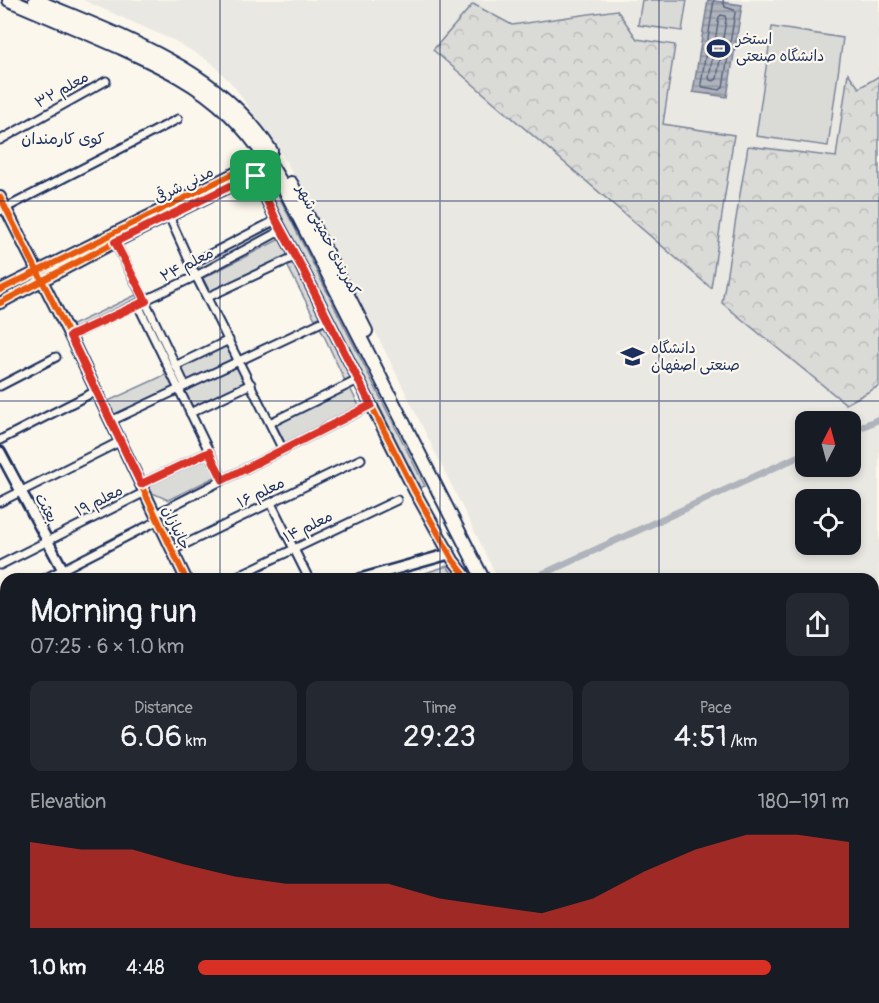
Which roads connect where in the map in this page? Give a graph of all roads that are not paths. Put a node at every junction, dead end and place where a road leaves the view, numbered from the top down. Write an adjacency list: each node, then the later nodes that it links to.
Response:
1 (9, 0): 55 (highway, کمربندی خمینی شهر)
2 (35, 0): 55 (highway, کمربندی خمینی شهر)
3 (106, 81): 5 (street, معلم ۳۲)
4 (178, 119): 8 (street)
5 (0, 140)
6 (251, 170): 9 (street, مدنی شرقی); 10 (street); 15 (street, مدنی شرقی)
7 (0, 196): 8 (street, جانبازان)
8 (3, 210): 15 (street, جانبازان)
9 (169, 216): 12 (street, مدنی شرقی); 14 (street)
10 (276, 220): 11 (street); 14 (street)
11 (282, 231): 13 (street); 16 (street, معلم ۲۴)
12 (115, 242): 17 (street, مدنی شرقی); 20 (street)
13 (296, 256): 19 (street); 23 (street)
14 (191, 264): 16 (street)
15 (37, 270): 17 (street, جانبازان); 18 (street, مدنی شرقی)
16 (196, 276): 19 (street); 20 (street, معلم ۲۴)
17 (43, 281): 21 (street, مدنی شرقی); 24 (street, جانبازان)
18 (0, 290)
19 (208, 297): 25 (street)
20 (146, 301): 22 (street, معلم ۲۴); 28 (street)
21 (0, 303)
22 (138, 305): 24 (street, معلم ۲۴); 32 (street)
23 (327, 319): 27 (street); 29 (street)
24 (70, 336): 33 (street, جانبازان)
25 (228, 340): 27 (street); 28 (street)
26 (56, 357): 31 (street)
27 (238, 360): 30 (street); 32 (street)
28 (175, 366): 32 (street)
29 (358, 380): 34 (street); 37 (street)
30 (250, 384): 35 (street); 37 (street)
31 (0, 386)
32 (182, 387): 35 (street); 36 (street)
33 (96, 391): 36 (street, جانبازان); 38 (street)
34 (371, 405): 40 (street); 54 (street)
35 (190, 413): 42 (street)
36 (111, 421): 39 (street, جانبازان)
37 (270, 423): 40 (street)
38 (0, 440)
39 (121, 441): 45 (street, جانبازان); 46 (street)
40 (283, 450): 44 (street)
41 (0, 452): 46 (street, بعثت)
42 (209, 452): 44 (street); 45 (street, معلم ۱۹)
43 (361, 459): 49 (street, معلم ۱۶)
44 (223, 480): 50 (street)
45 (143, 488): 50 (street, جانبازان); 51 (street, معلم ۱۹)
46 (20, 491): 48 (street); 51 (street, بعثت)
47 (397, 500): 52 (street, معلم ۱۴)
48 (0, 502)
49 (271, 503): 52 (street); 53 (street, معلم ۱۶)
50 (157, 517): 53 (street, جانبازان); 58 (street)
51 (48, 542): 56 (street, معلم ۱۹); 57 (street, بعثت)
52 (294, 549): 60 (street, معلم ۱۴); 61 (street)
53 (173, 550): 59 (street, جانبازان)
54 (449, 554): 62 (street); 63 (street)
55 (476, 557): 64 (highway, کمربندی خمینی شهر); 65 (highway, کمربندی خمینی شهر)
56 (0, 565)
57 (64, 573)
58 (66, 573)
59 (183, 573)
60 (244, 573)
61 (306, 573)
62 (381, 573)
63 (463, 573)
64 (481, 573)
65 (486, 573)

